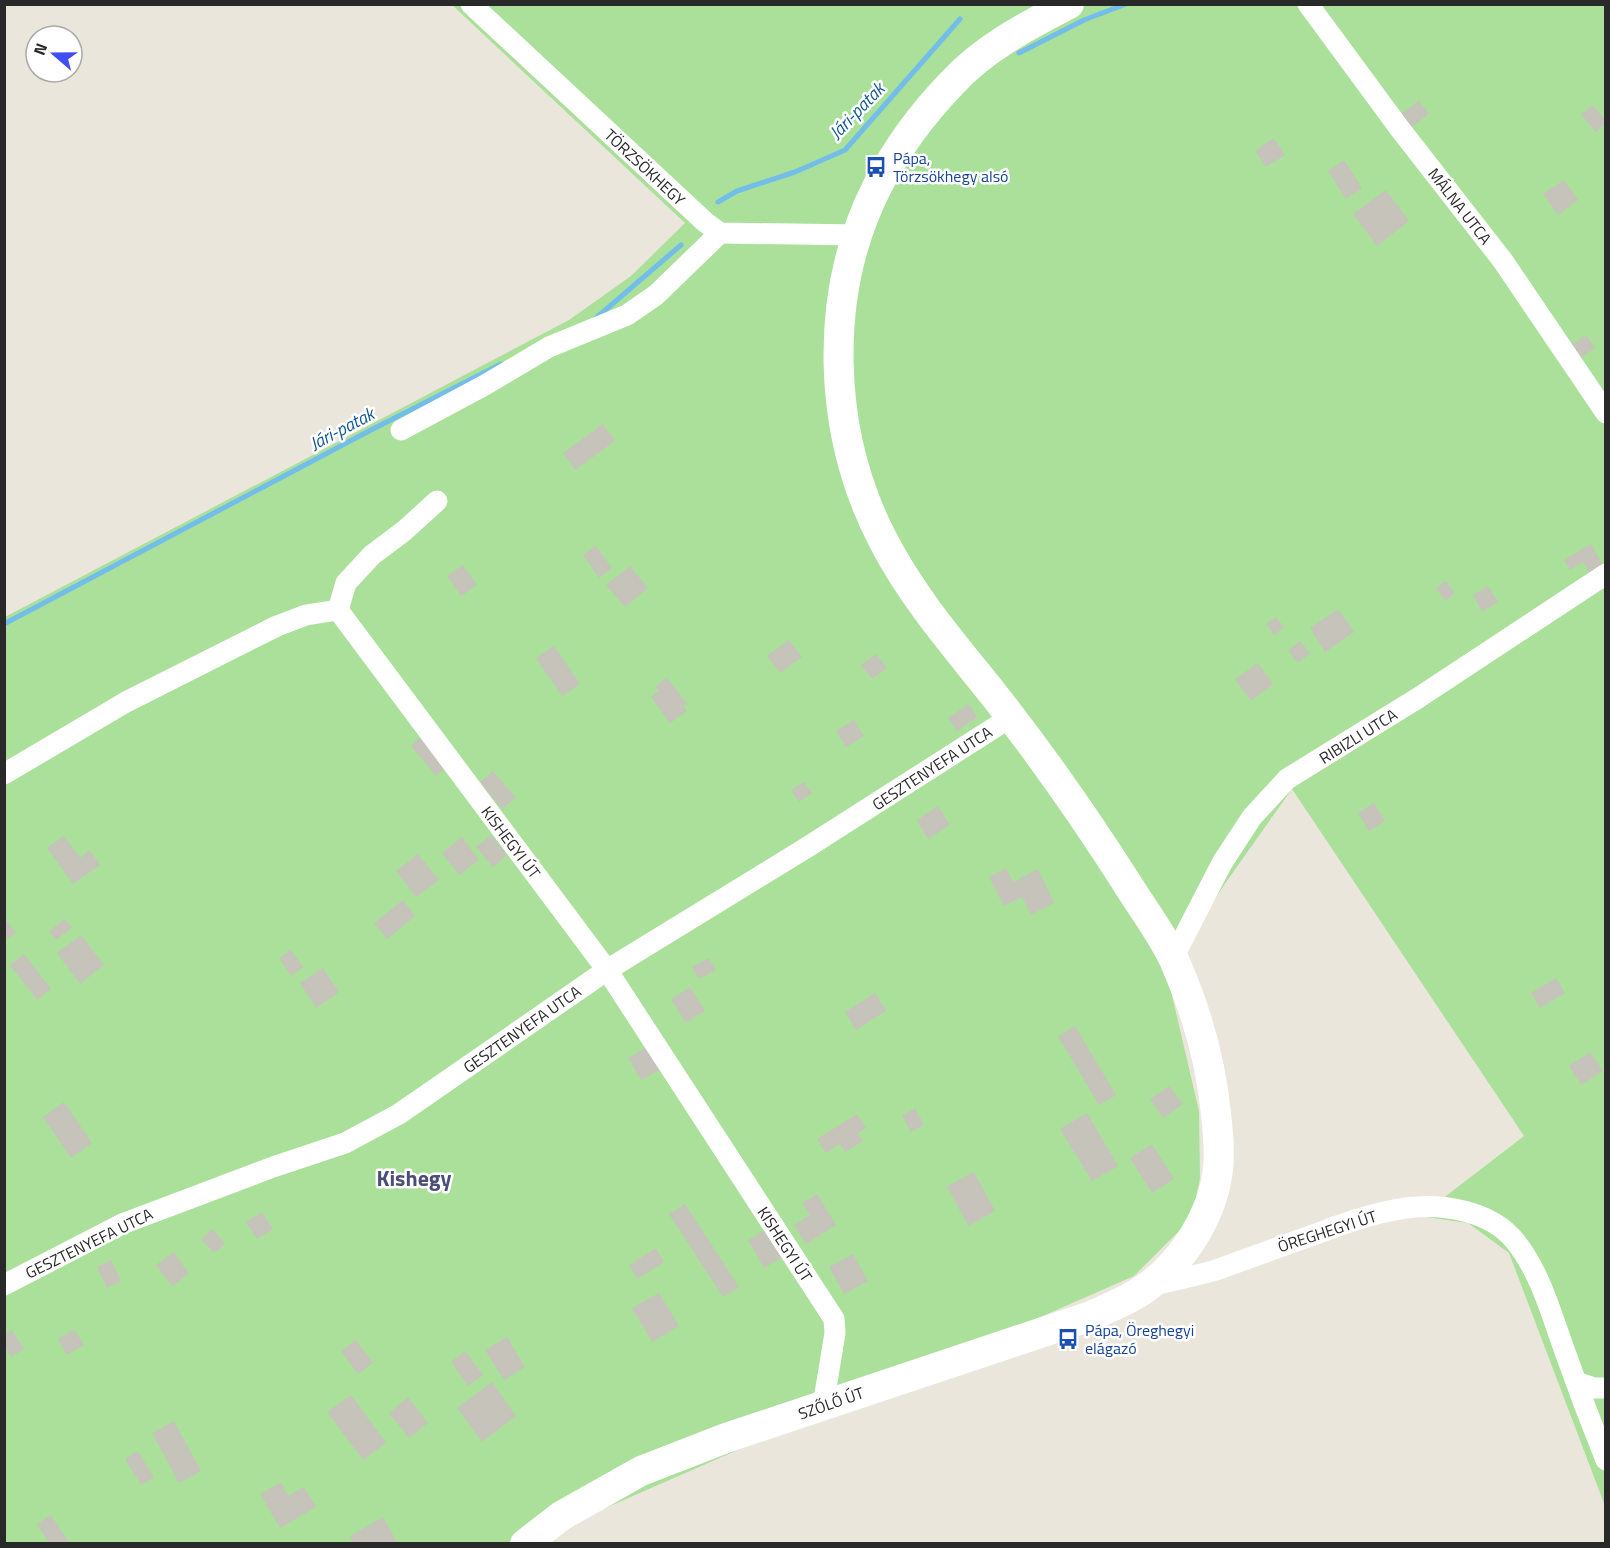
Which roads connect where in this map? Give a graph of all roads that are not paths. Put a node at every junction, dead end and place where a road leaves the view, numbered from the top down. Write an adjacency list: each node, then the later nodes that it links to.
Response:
1 (471, 4): 4 (street, TÖRZSÖKHEGY)
2 (1069, 4): 5 (main road, SZŐLŐ ÚT)
3 (1308, 4): 6 (street, MÁLNA UTCA)
4 (720, 233): 5 (street); 7 (street)
5 (858, 235): 11 (main road, SZŐLŐ ÚT)
6 (1605, 413)
7 (400, 430)
8 (437, 501): 10 (street)
9 (1605, 574): 13 (street, RIBIZLI UTCA)
10 (338, 610): 12 (street); 14 (street, KISHEGYI ÚT)
11 (1011, 717): 13 (main road, SZŐLŐ ÚT); 14 (street, GESZTENYEFA UTCA)
12 (4, 774)
13 (1173, 958): 16 (main road, SZŐLŐ ÚT)
14 (607, 970): 15 (street, GESZTENYEFA UTCA); 19 (street, KISHEGYI ÚT)
15 (4, 1285)
16 (1149, 1286): 17 (street, ÖREGHEGYI ÚT); 19 (main road, SZŐLŐ ÚT)
17 (1576, 1382): 18 (street); 20 (street, ÖREGHEGYI ÚT)
18 (1605, 1388)
19 (823, 1406): 21 (main road, SZŐLŐ ÚT)
20 (1605, 1460)
21 (525, 1544)

